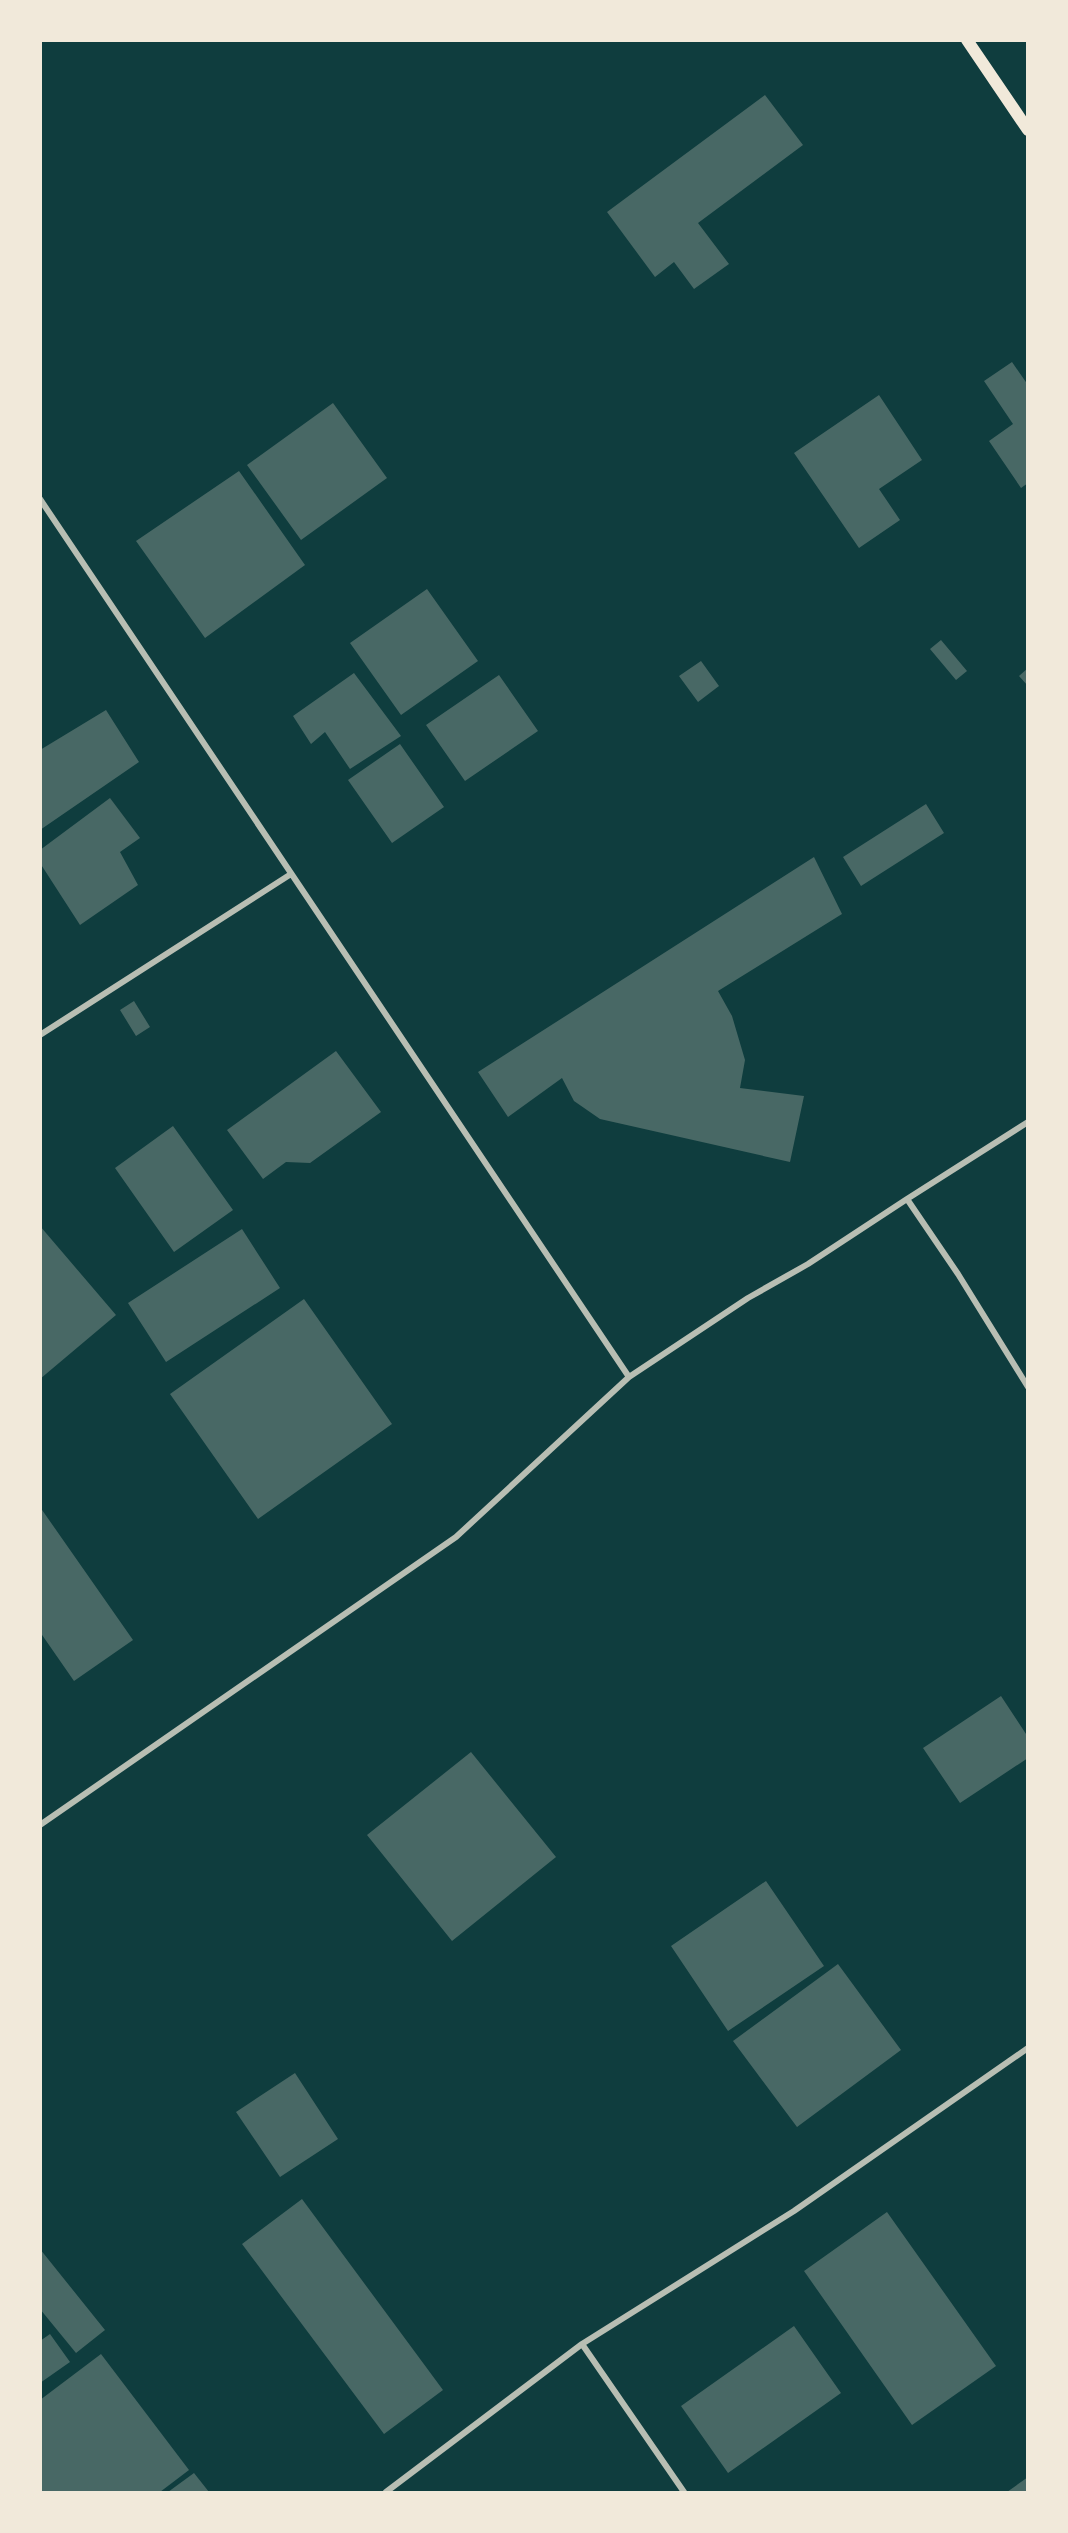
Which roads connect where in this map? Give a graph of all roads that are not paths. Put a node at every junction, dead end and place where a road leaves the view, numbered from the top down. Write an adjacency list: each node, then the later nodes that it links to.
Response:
1 (967, 40): 2 (main road)
2 (1028, 130)
3 (40, 499): 4 (street)
4 (291, 874): 5 (street); 8 (street)
5 (40, 1035)
6 (1028, 1122): 7 (street)
7 (907, 1199): 8 (street); 9 (street)
8 (629, 1377): 10 (street)
9 (1028, 1387)
10 (40, 1825)
11 (1028, 2048): 12 (street)
12 (582, 2344): 13 (street); 14 (street)
13 (386, 2493)
14 (684, 2493)

